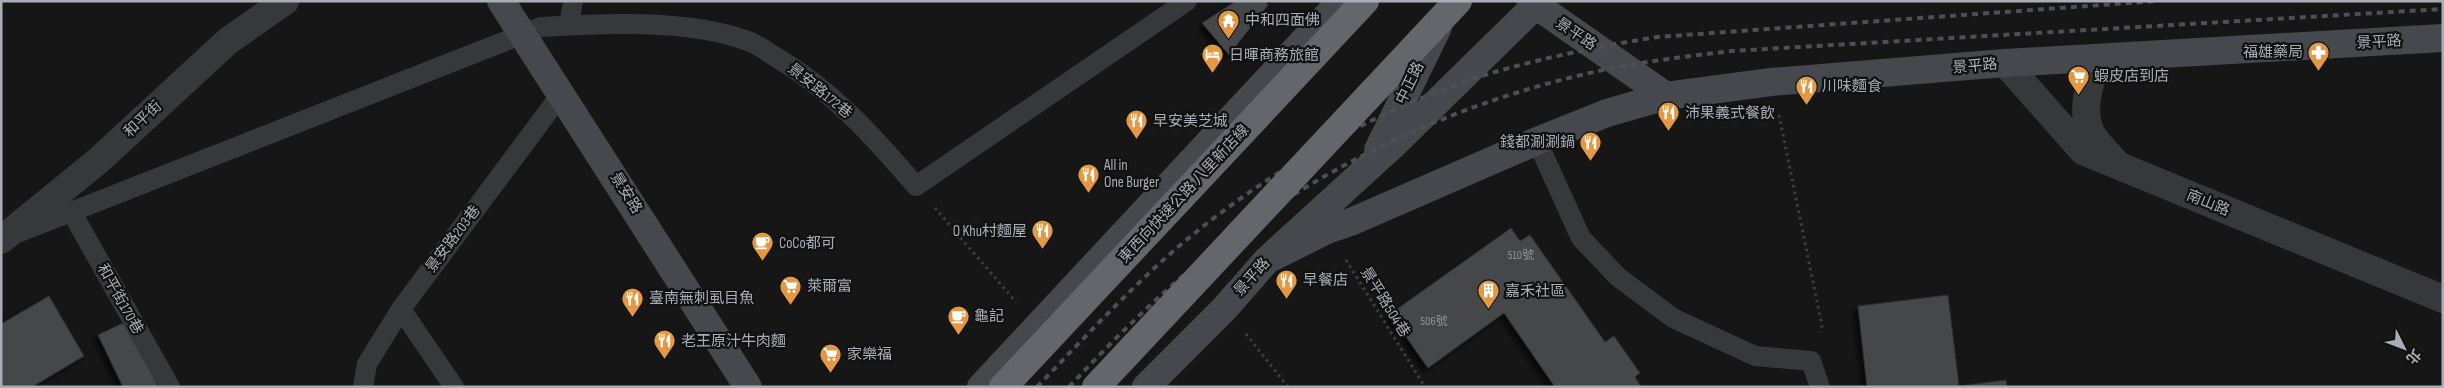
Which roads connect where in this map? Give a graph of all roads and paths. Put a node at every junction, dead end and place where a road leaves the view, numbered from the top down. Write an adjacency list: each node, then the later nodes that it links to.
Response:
1 (285, 1): 24 (street, 和平街)
2 (501, 1): 11 (main road, 景安路)
3 (573, 1): 10 (lane)
4 (1187, 1): 21 (lane)
5 (1377, 1): 9 (main road)
6 (1450, 1): 19 (main road, 中正路)
7 (1458, 1): 37 (highway, bridge)
8 (1535, 3): 17 (main road, 景平路); 19 (main road, 景平路)
9 (1353, 6): 29 (main road); 36 (highway, 東西向快速公路 八里新店線, bridge)
10 (569, 25): 11 (lane, 景安路172巷); 21 (lane, 景安路172巷)
11 (524, 35): 16 (main road, 景安路); 22 (lane, 景安路172巷)
12 (2443, 38): 13 (main road, 景平路)
13 (2098, 58): 14 (main road, 景平路); 20 (street)
14 (2005, 63): 15 (main road, 景平路); 20 (street, 南山路)
15 (1771, 82): 17 (main road, 景平路); 30 (path)
16 (562, 93): 28 (lane, 景安路203巷); 34 (main road, 景安路)
17 (1666, 96): 18 (main road)
18 (1537, 141): 23 (main road); 30 (lane)
19 (1371, 165): 25 (main road, 景平路)
20 (2117, 165): 26 (street, 南山路)
21 (916, 186): 29 (path)
22 (70, 211): 24 (lane, 景安路172巷); 31 (lane, 和平街170巷)
23 (1327, 230): 25 (main road); 40 (path, 景平路504巷)
24 (1, 240)
25 (1267, 260): 27 (main road, 景平路)
26 (2443, 298)
27 (1225, 308): 38 (main road, 景平路); 39 (path)
28 (401, 309): 32 (lane, 景安路203巷); 33 (lane)
29 (1037, 327): 35 (main road)
30 (1811, 361): 41 (lane)
31 (170, 387)
32 (363, 387)
33 (454, 387)
34 (748, 387)
35 (981, 387)
36 (1003, 387)
37 (1096, 387)
38 (1146, 387)
39 (1288, 387)
40 (1425, 387)
41 (1820, 387)

